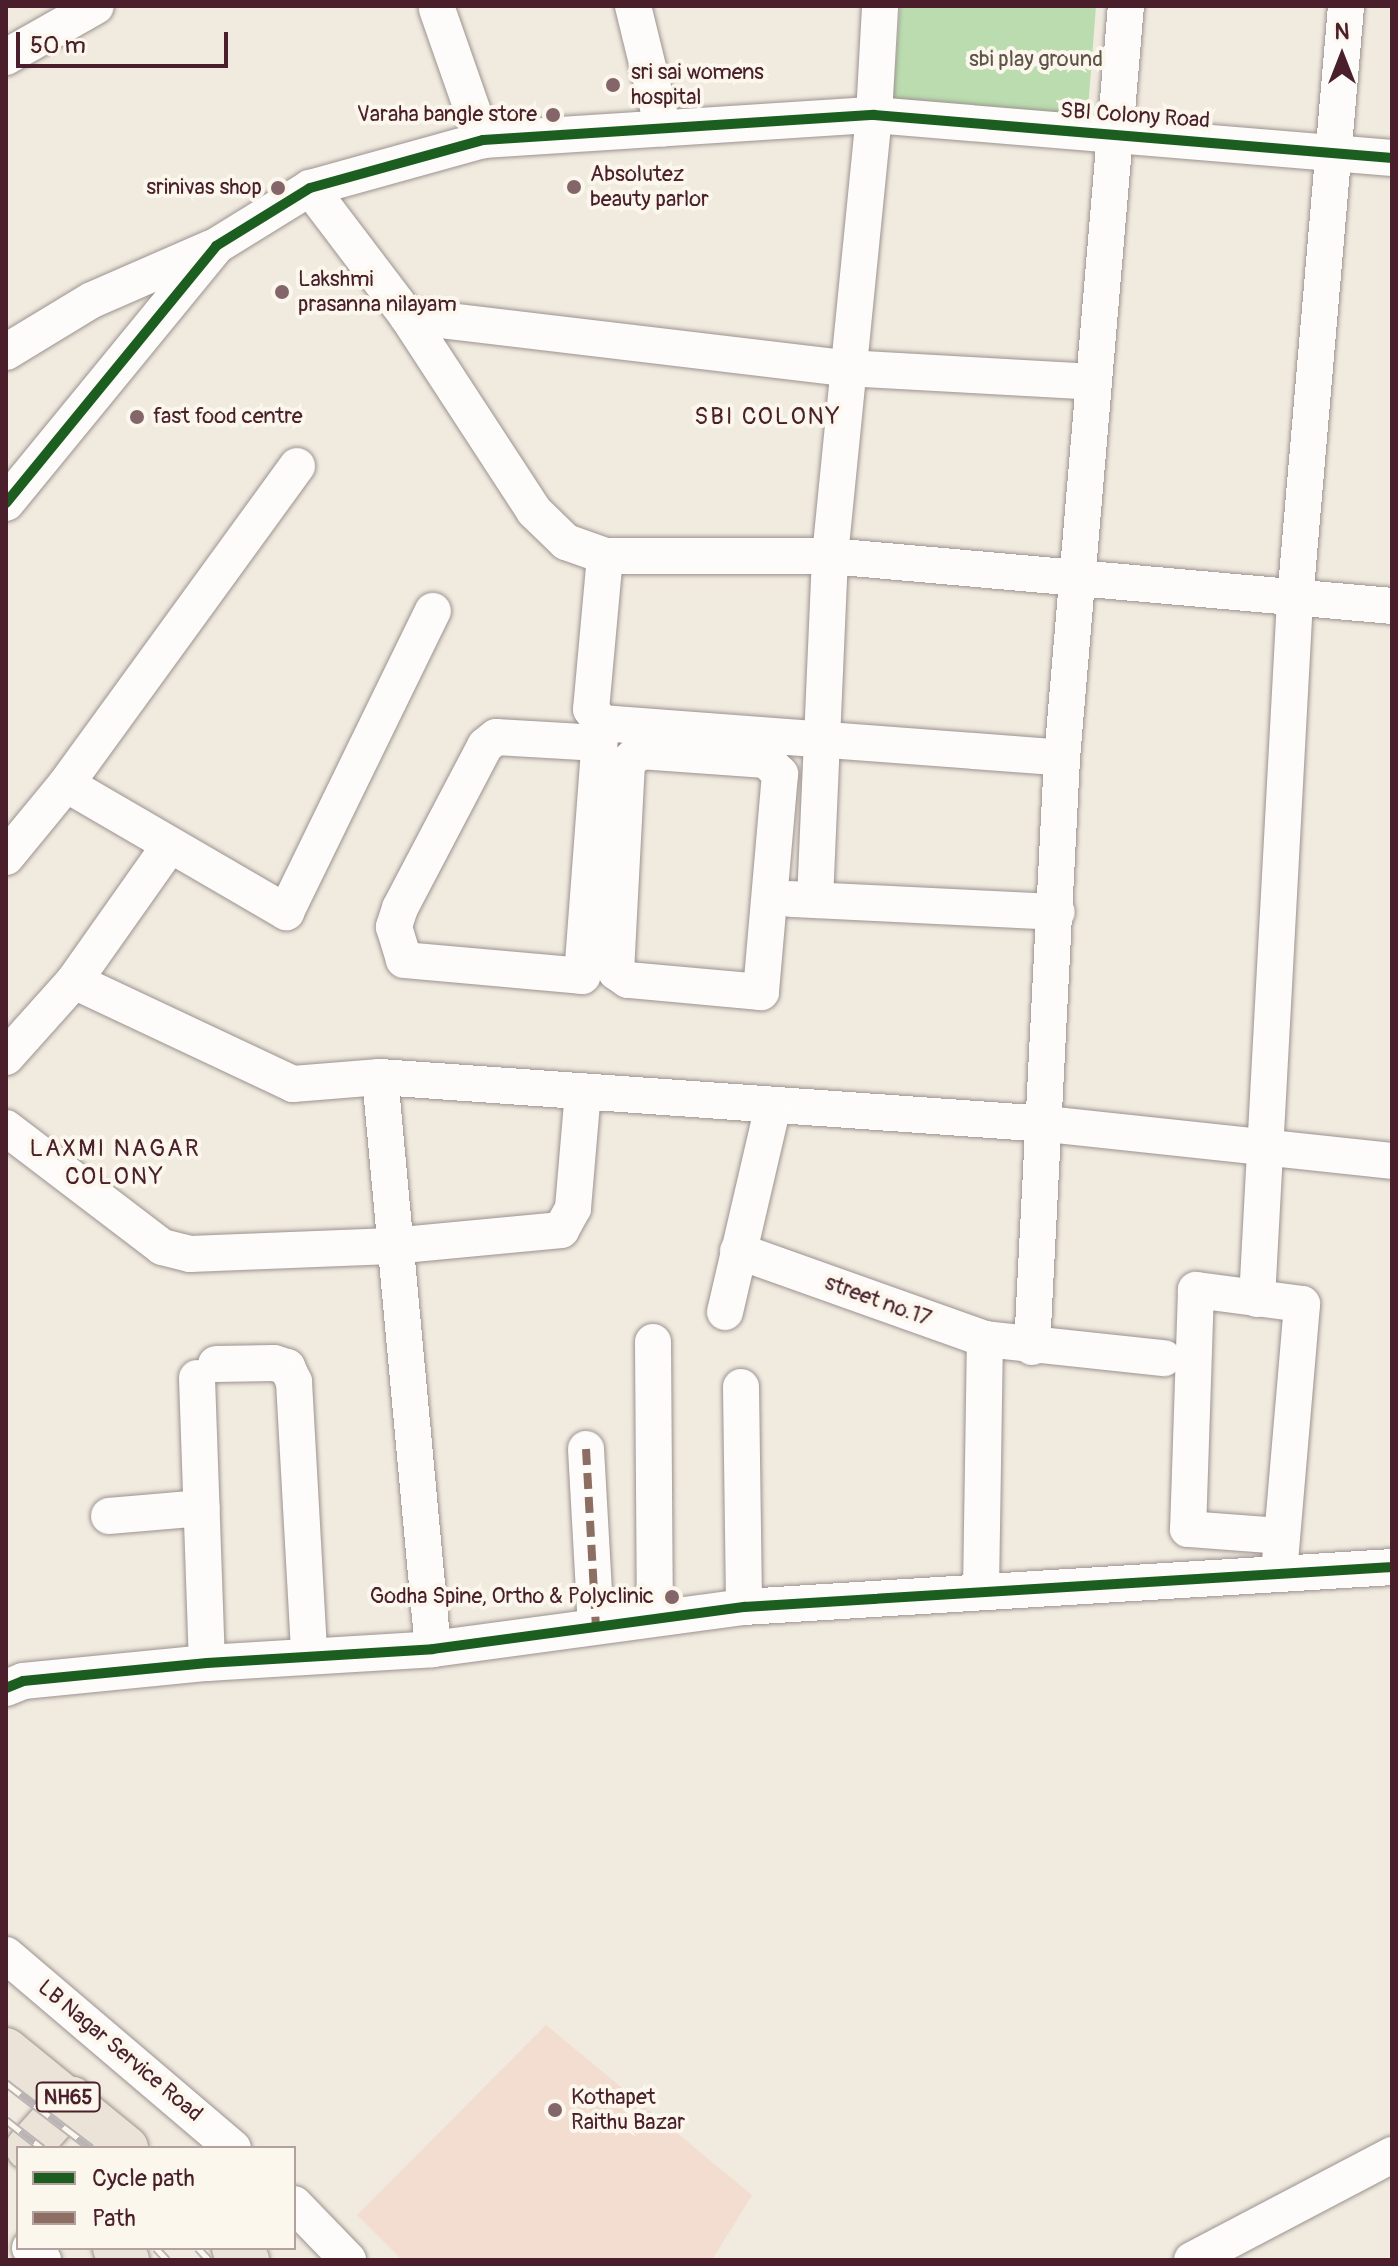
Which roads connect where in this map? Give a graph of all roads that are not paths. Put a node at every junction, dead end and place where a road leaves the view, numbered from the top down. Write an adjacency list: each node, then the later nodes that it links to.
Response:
1 (96, 6): 7 (street)
2 (633, 6): 9 (street)
3 (880, 6): 8 (street)
4 (1126, 6): 10 (street)
5 (1346, 6): 12 (street)
6 (437, 9): 11 (street)
7 (6, 57)
8 (874, 115): 9 (street, SBI Colony Road); 10 (street, SBI Colony Road); 18 (street)
9 (663, 128): 11 (street, SBI Colony Road)
10 (1115, 134): 12 (street, SBI Colony Road); 19 (street)
11 (483, 140): 14 (street, SBI Colony Road)
12 (1335, 151): 13 (street, SBI Colony Road); 25 (street)
13 (1392, 158)
14 (310, 188): 15 (street, SBI Colony Road); 16 (street)
15 (216, 246): 17 (street); 21 (street)
16 (407, 316): 18 (street); 22 (street)
17 (6, 352)
18 (846, 368): 19 (street); 23 (street)
19 (1094, 382): 24 (street)
20 (297, 466): 31 (street)
21 (6, 503)
22 (605, 556): 23 (street); 28 (street)
23 (830, 556): 24 (street); 29 (street)
24 (1080, 575): 25 (street); 30 (street)
25 (1295, 600): 26 (street); 46 (street)
26 (1392, 606)
27 (433, 611): 34 (street)
28 (600, 733): 28 (street); 29 (street)
29 (822, 739): 30 (street); 33 (street)
30 (1062, 758): 38 (street)
31 (66, 784): 34 (street); 35 (street)
32 (780, 786): 33 (street); 36 (street); 36 (street)
33 (820, 788): 37 (street)
34 (170, 845): 39 (street)
35 (6, 857)
36 (772, 898): 37 (street)
37 (815, 900): 38 (street)
38 (1057, 912): 44 (street)
39 (74, 981): 40 (street); 41 (street)
40 (6, 1057)
41 (380, 1077): 42 (street); 48 (street)
42 (583, 1092): 43 (street); 48 (street)
43 (773, 1105): 44 (street); 49 (street)
44 (1047, 1124): 46 (street); 53 (street)
45 (6, 1128): 48 (street)
46 (1264, 1149): 47 (street); 50 (street)
47 (1392, 1161)
48 (392, 1246): 68 (street)
49 (738, 1251): 51 (street); 53 (street, street no.17)
50 (1257, 1299): 59 (street); 60 (street)
51 (725, 1312)
52 (653, 1342): 66 (street)
53 (1012, 1344): 54 (street, street no.17); 64 (street)
54 (1164, 1358)
55 (741, 1387): 65 (street)
56 (586, 1449): 67 (street)
57 (202, 1508): 58 (street); 69 (street); 70 (street)
58 (109, 1516)
59 (1243, 1533): 60 (street); 63 (street)
60 (1282, 1536): 62 (street)
61 (1392, 1567): 62 (street)
62 (1279, 1573): 63 (street)
63 (1242, 1575): 64 (street)
64 (981, 1591): 65 (street)
65 (744, 1607): 66 (street)
66 (655, 1618): 67 (street)
67 (596, 1626): 68 (street)
68 (433, 1649): 69 (street)
69 (309, 1654): 70 (street)
70 (207, 1663): 71 (street)
71 (6, 1688)
72 (6, 1955): 77 (street, LB Nagar Service Road)
73 (6, 2050): 74 (highway, NH65)
74 (72, 2099): 75 (highway); 76 (highway, NH65)
75 (30, 2146)
76 (124, 2146)
77 (231, 2146)
78 (1392, 2155): 81 (street)
79 (296, 2206): 80 (street)
80 (348, 2260)
81 (1192, 2260)

